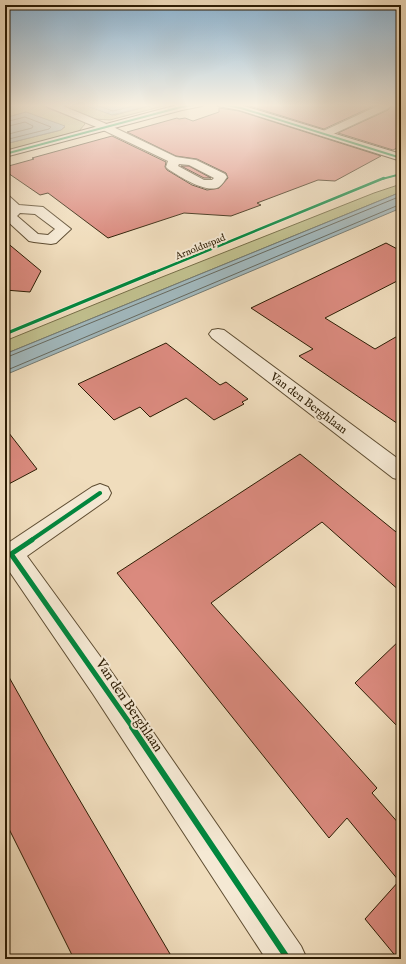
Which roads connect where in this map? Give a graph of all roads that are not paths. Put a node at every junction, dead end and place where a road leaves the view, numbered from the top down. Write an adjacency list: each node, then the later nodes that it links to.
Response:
1 (23, 149): 6 (street)
2 (151, 149): 8 (street)
3 (376, 149): 7 (street)
4 (380, 149): 5 (street)
5 (401, 153)
6 (5, 154)
7 (401, 158)
8 (174, 160)
9 (5, 199): 10 (street)
10 (16, 209)
11 (218, 334): 12 (street, Van den Berghlaan)
12 (401, 472)
13 (100, 493): 14 (street, Van den Berghlaan)
14 (288, 959)

